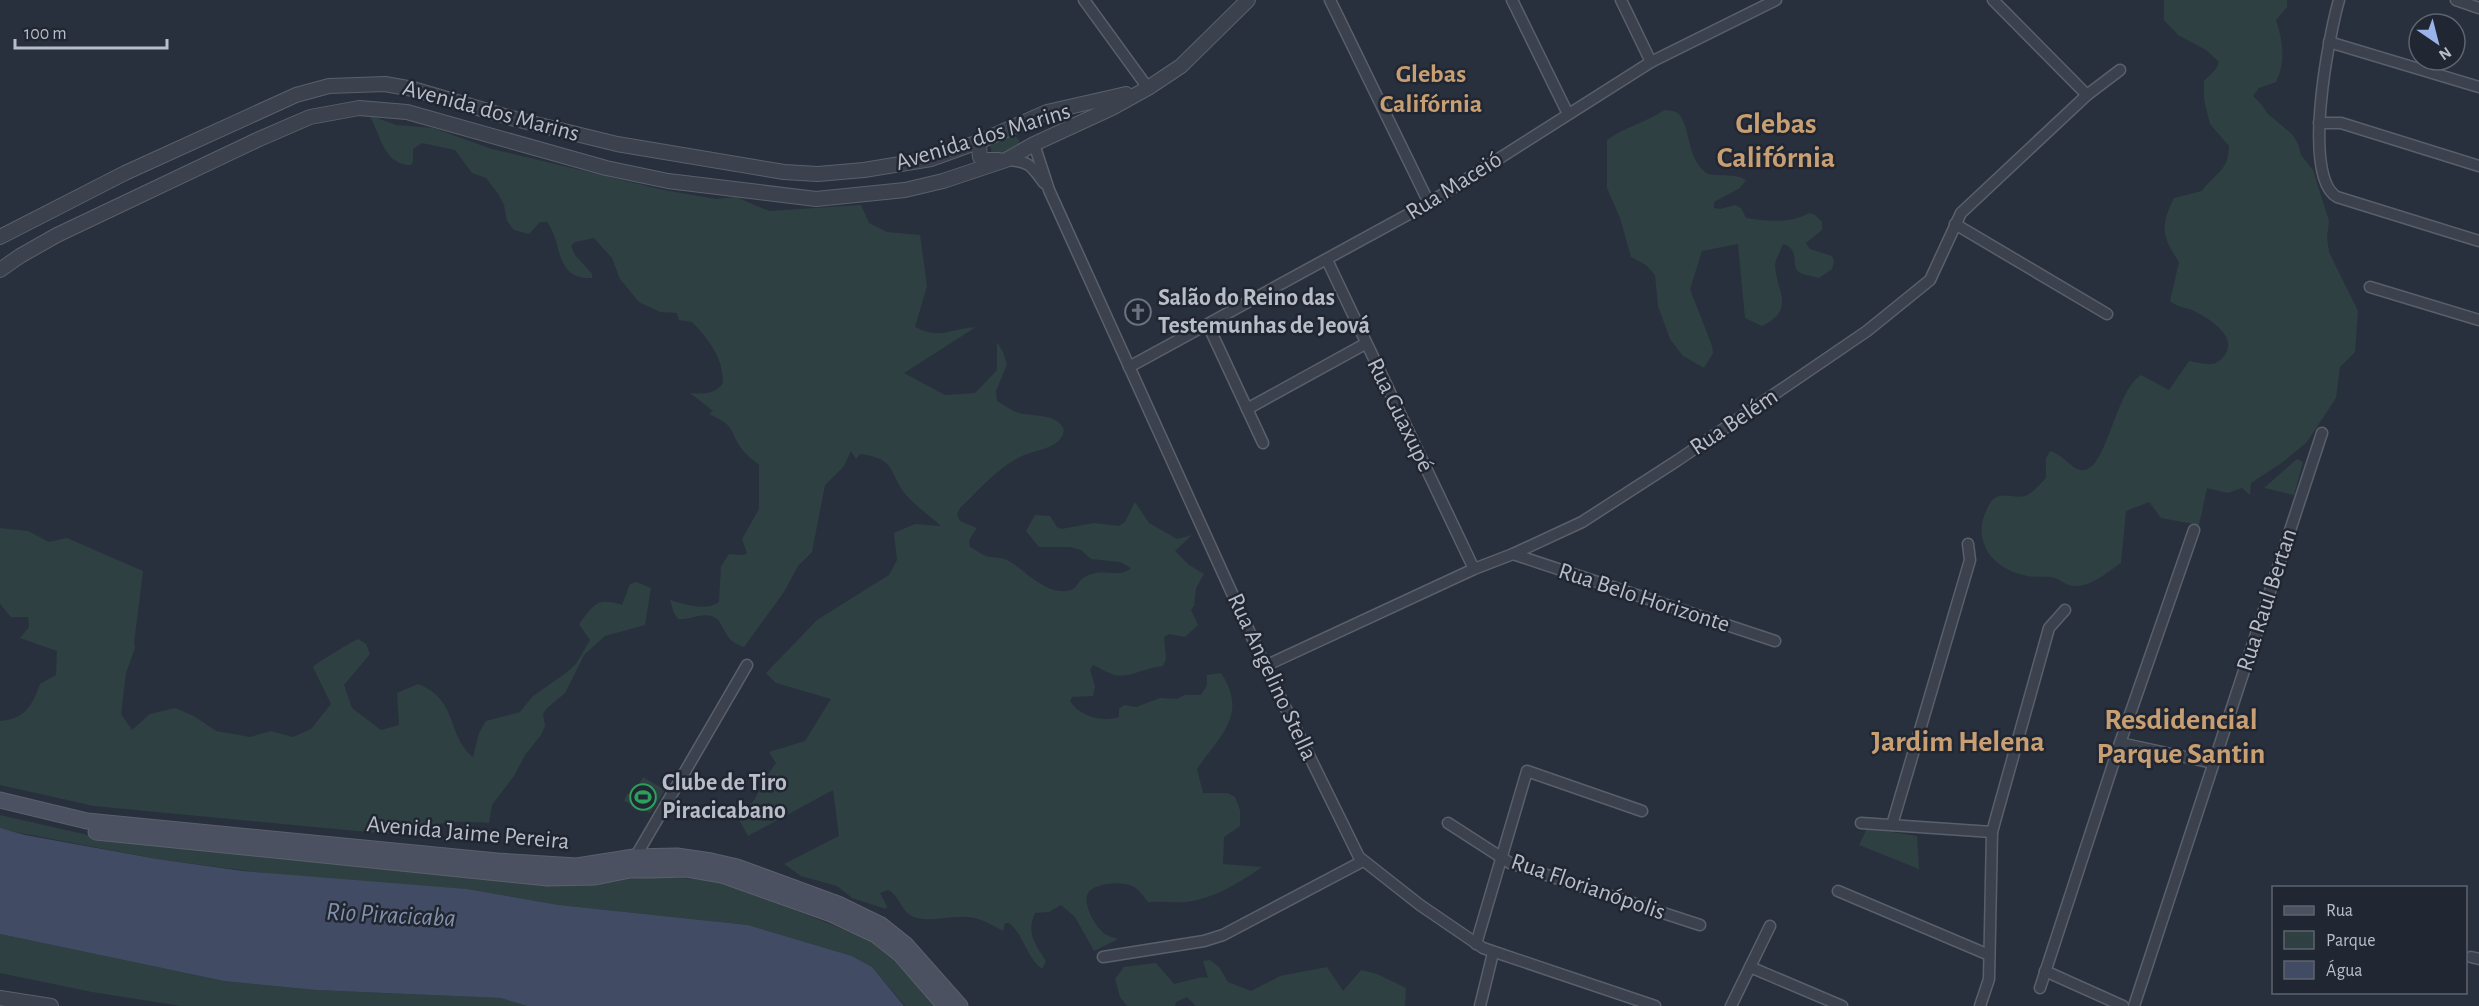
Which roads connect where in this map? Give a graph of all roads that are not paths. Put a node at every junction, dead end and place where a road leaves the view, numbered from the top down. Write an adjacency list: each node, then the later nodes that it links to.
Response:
1 (1084, 0): 15 (street)
2 (1248, 0): 15 (street)
3 (1330, 0): 28 (street)
4 (1512, 0): 17 (street)
5 (1621, 0): 12 (street)
6 (1776, 0): 12 (street, Rua Maceió)
7 (1993, 0): 16 (street)
8 (2338, 0): 11 (street)
9 (2456, 0): 10 (street)
10 (2479, 8)
11 (2329, 42): 14 (street); 18 (street)
12 (1651, 62): 17 (street, Rua Maceió)
13 (2120, 70): 16 (street, Rua Belém)
14 (2479, 87)
15 (1148, 88): 19 (street, Avenida dos Marins); 21 (street, Avenida dos Marins)
16 (2087, 95): 30 (street, Rua Belém)
17 (1568, 114): 28 (street, Rua Maceió)
18 (2319, 123): 23 (street); 32 (street)
19 (1016, 125): 20 (street, Avenida dos Marins); 21 (street)
20 (981, 141): 22 (street); 24 (street, Avenida dos Marins)
21 (1034, 144): 22 (street, Avenida dos Marins); 25 (street)
22 (1006, 160): 25 (street); 27 (street, Avenida dos Marins)
23 (2479, 166)
24 (125, 173): 26 (street, Avenida dos Marins); 27 (street)
25 (1049, 190): 40 (street, Rua Angelino Stella)
26 (87, 192): 29 (street); 31 (street, Avenida dos Marins)
27 (134, 198): 29 (street, Avenida dos Marins)
28 (1429, 203): 33 (street, Rua Maceió)
29 (98, 216): 34 (street, Avenida dos Marins)
30 (1956, 224): 36 (street); 46 (street, Rua Belém)
31 (0, 237)
32 (2479, 241)
33 (1327, 261): 38 (street, Rua Maceió); 39 (street, Rua Guaxupé)
34 (0, 270)
35 (2370, 287): 37 (street)
36 (2107, 314)
37 (2479, 321)
38 (1208, 325): 40 (street, Rua Maceió); 41 (street)
39 (1365, 344): 41 (street); 47 (street, Rua Guaxupé)
40 (1129, 367): 51 (street, Rua Angelino Stella)
41 (1247, 409): 43 (street)
42 (2322, 434): 53 (street, Rua Raul Bertan)
43 (1263, 443)
44 (2194, 530): 52 (street)
45 (1968, 544): 59 (street)
46 (1513, 554): 47 (street, Rua Belém); 49 (street, Rua Belo Horizonte)
47 (1474, 569): 51 (street, Rua Belém)
48 (2065, 610): 60 (street)
49 (1775, 641)
50 (747, 665): 63 (street)
51 (1265, 666): 62 (street, Rua Angelino Stella)
52 (2120, 743): 53 (street); 72 (street)
53 (2213, 763): 84 (street, Rua Raul Bertan)
54 (0, 800): 63 (main road, Avenida Jaime Pereira)
55 (0, 810): 63 (main road, Avenida Jaime Pereira)
56 (1642, 811): 61 (street)
57 (1448, 823): 61 (street, Rua Florianópolis)
58 (1861, 823): 59 (street)
59 (1892, 825): 60 (street)
60 (1992, 832): 69 (street)
61 (1502, 857): 65 (street, Rua Florianópolis); 67 (street)
62 (1363, 861): 67 (street, Rua Angelino Stella); 70 (street)
63 (632, 863): 76 (main road, Avenida Jaime Pereira); 77 (main road, Avenida Jaime Pereira)
64 (1838, 891): 69 (street)
65 (1700, 925)
66 (1770, 926): 71 (street)
67 (1476, 944): 68 (street, Rua Angelino Stella)
68 (1493, 953): 78 (street); 79 (street, Rua Angelino Stella)
69 (1989, 955): 82 (street)
70 (1103, 957)
71 (1750, 967): 80 (street); 81 (street)
72 (2045, 971): 73 (street); 83 (street)
73 (2040, 988)
74 (3, 1001): 75 (street)
75 (51, 1006)
76 (945, 1006)
77 (960, 1006)
78 (1480, 1006)
79 (1655, 1006)
80 (1731, 1006)
81 (1842, 1006)
82 (1980, 1006)
83 (2123, 1006)
84 (2134, 1006)

